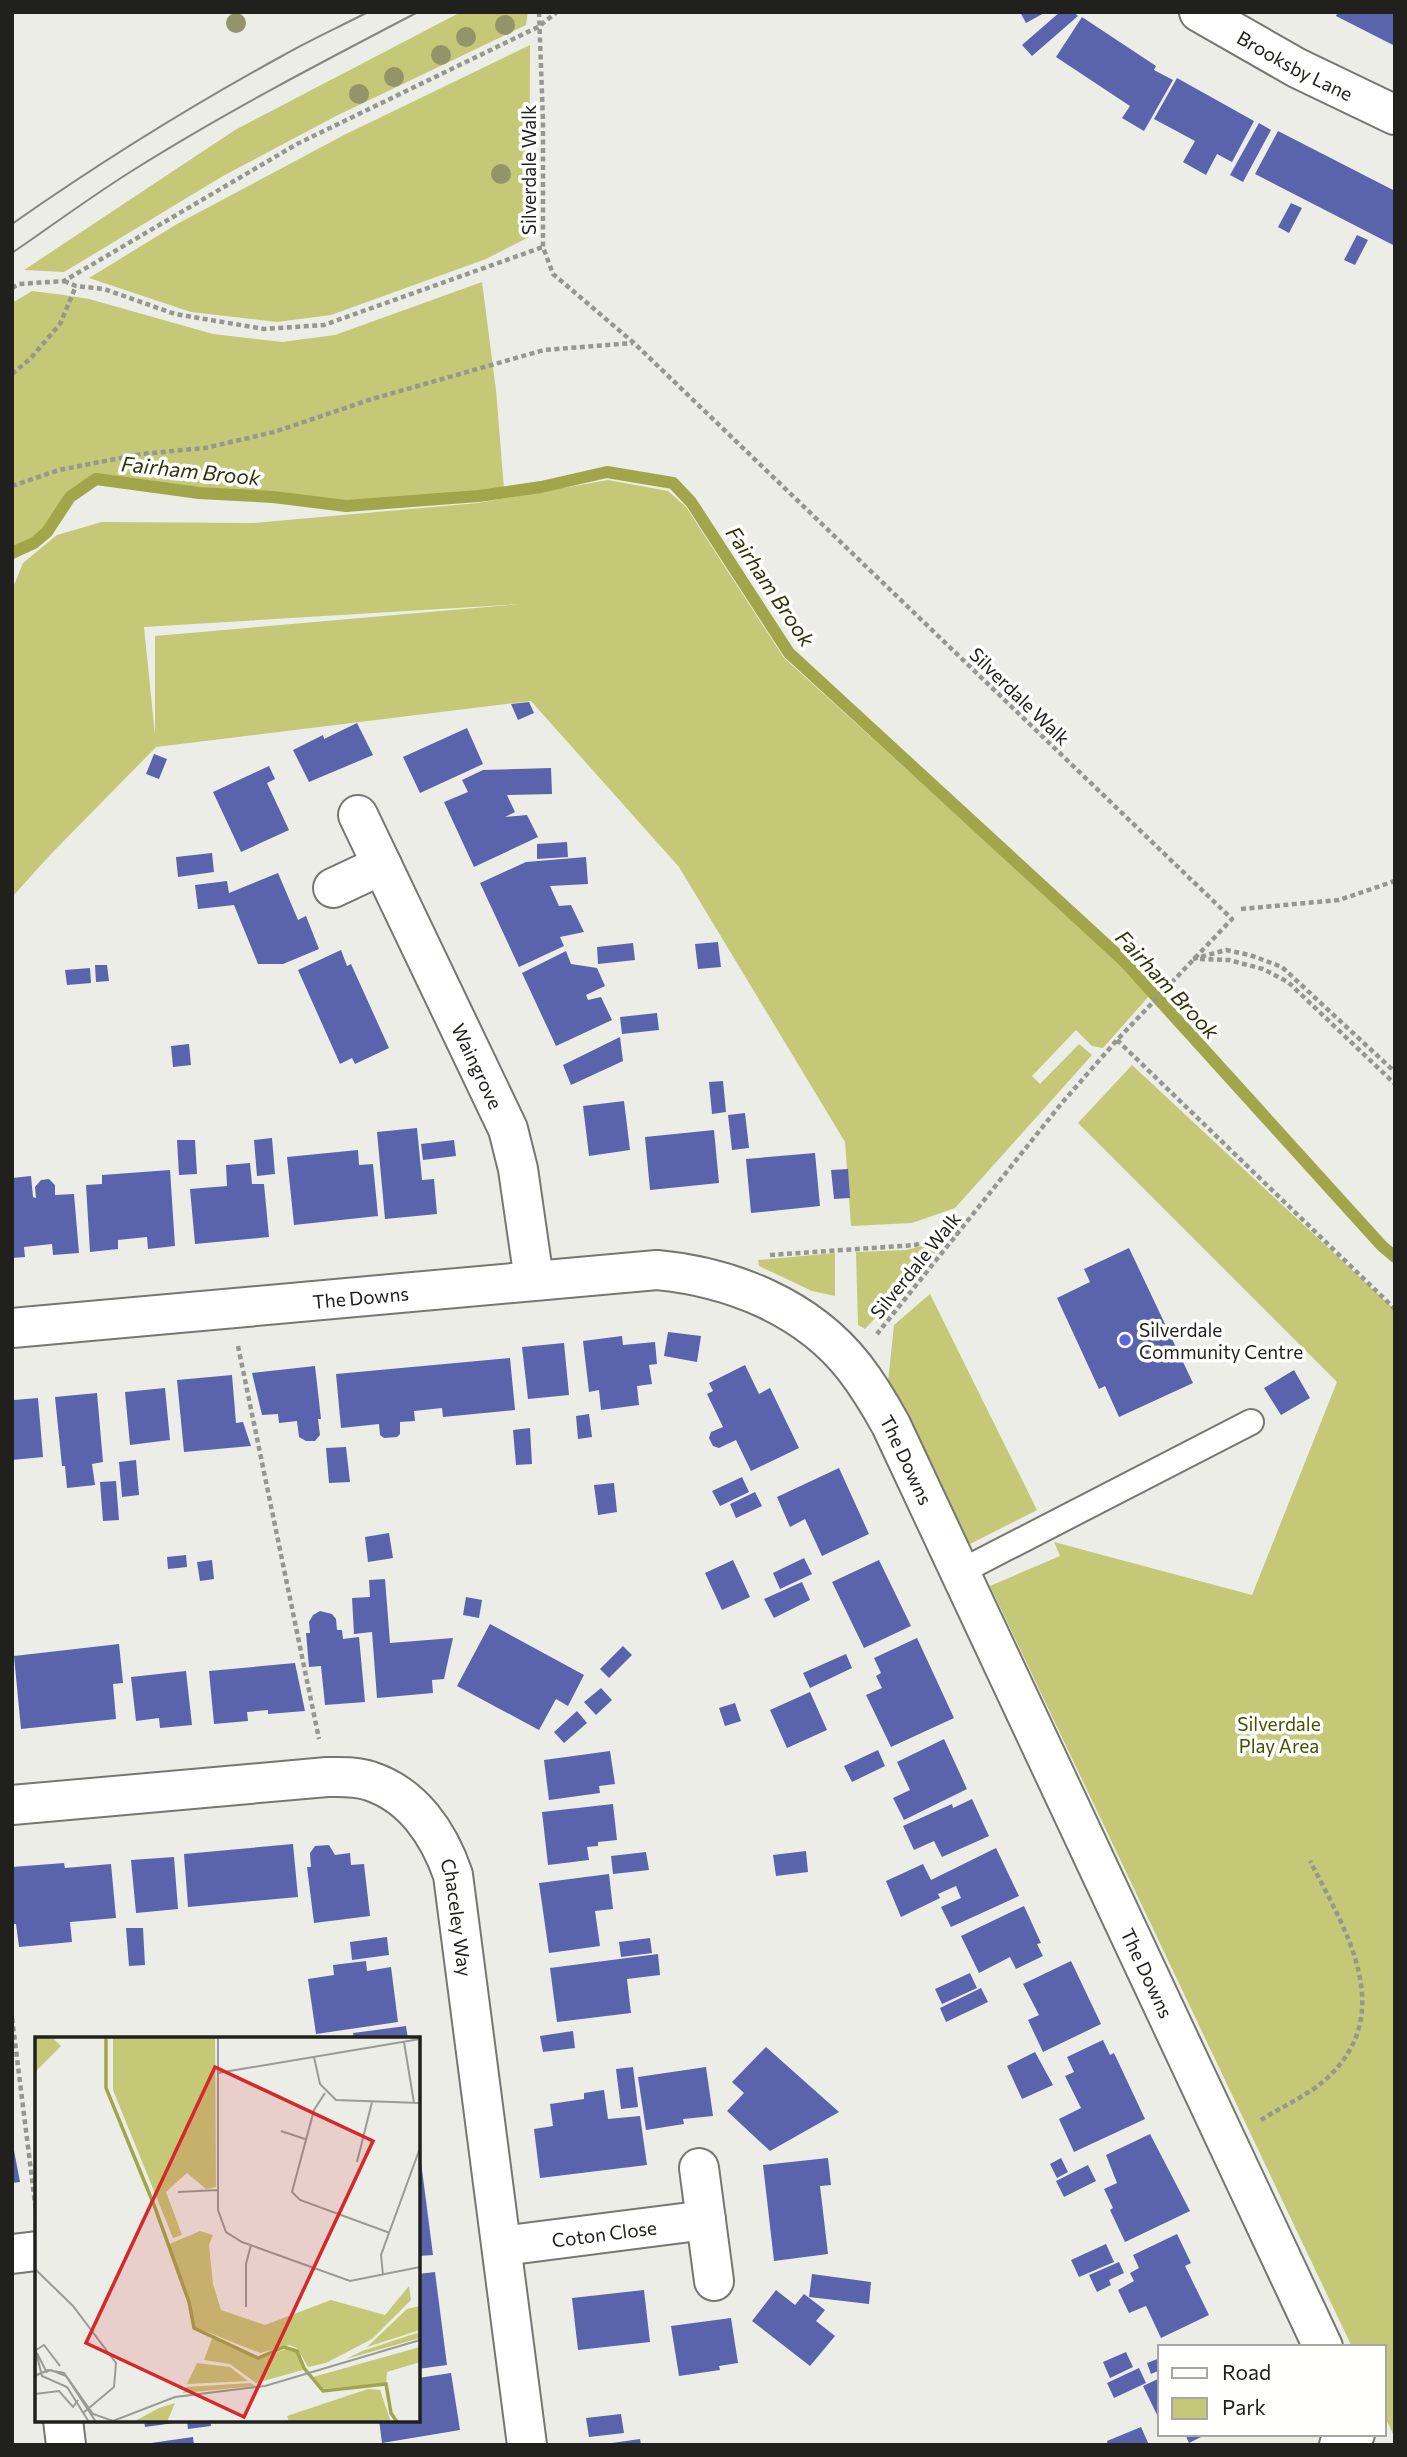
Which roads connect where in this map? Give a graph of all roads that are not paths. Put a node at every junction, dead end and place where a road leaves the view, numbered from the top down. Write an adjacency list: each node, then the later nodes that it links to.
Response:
1 (1199, 12): 2 (street, Brooksby Lane)
2 (1395, 115)
3 (358, 815): 4 (street, Waingrove)
4 (382, 865): 5 (street); 6 (street, Waingrove)
5 (333, 888)
6 (534, 1280): 7 (street, The Downs); 9 (street, The Downs)
7 (12, 1328)
8 (1251, 1422): 9 (lane)
9 (960, 1572): 17 (street, The Downs)
10 (12, 1805): 13 (street, Chaceley Way)
11 (699, 2168): 12 (street)
12 (706, 2220): 13 (street, Coton Close); 16 (street)
13 (502, 2246): 20 (street, Chaceley Way)
14 (35, 2251): 15 (street)
15 (12, 2254)
16 (714, 2281)
17 (1322, 2345)
18 (63, 2422): 19 (street)
19 (66, 2445)
20 (527, 2445)

